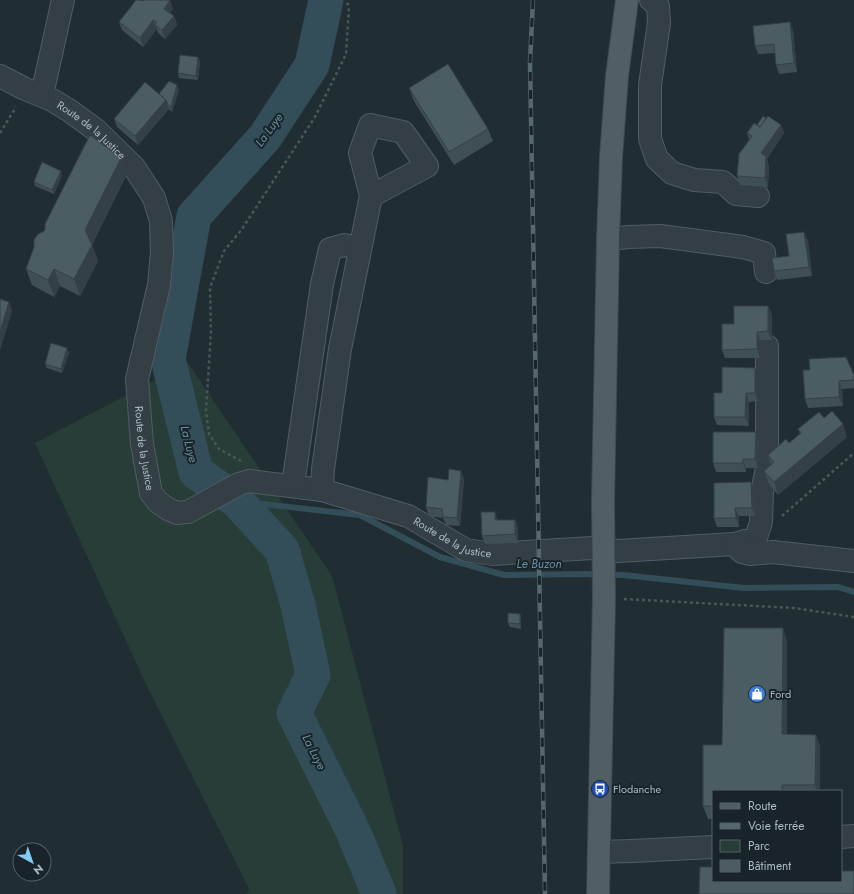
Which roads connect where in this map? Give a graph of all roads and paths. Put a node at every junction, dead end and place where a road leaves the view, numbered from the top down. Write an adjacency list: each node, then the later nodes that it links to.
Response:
1 (63, 0): 6 (street)
2 (346, 0): 15 (path)
3 (627, 0): 10 (main road)
4 (651, 0): 9 (street)
5 (0, 76): 6 (street, Route de la Justice)
6 (33, 92): 7 (path); 16 (street, Route de la Justice)
7 (0, 133)
8 (371, 196): 11 (street)
9 (758, 196)
10 (608, 239): 12 (street); 21 (main road)
11 (360, 248): 16 (street); 17 (street)
12 (766, 272)
13 (767, 346): 19 (street, Route de la Justice)
14 (854, 453): 18 (path)
15 (246, 462)
16 (292, 485): 17 (street, Route de la Justice)
17 (322, 490): 21 (street, Route de la Justice)
18 (779, 518)
19 (734, 544): 20 (street); 21 (street, Route de la Justice)
20 (854, 561)
21 (603, 574): 22 (path); 26 (main road)
22 (854, 617)
23 (854, 836): 24 (street)
24 (842, 837)
25 (712, 847): 26 (street)
26 (599, 852): 27 (main road)
27 (599, 888)

